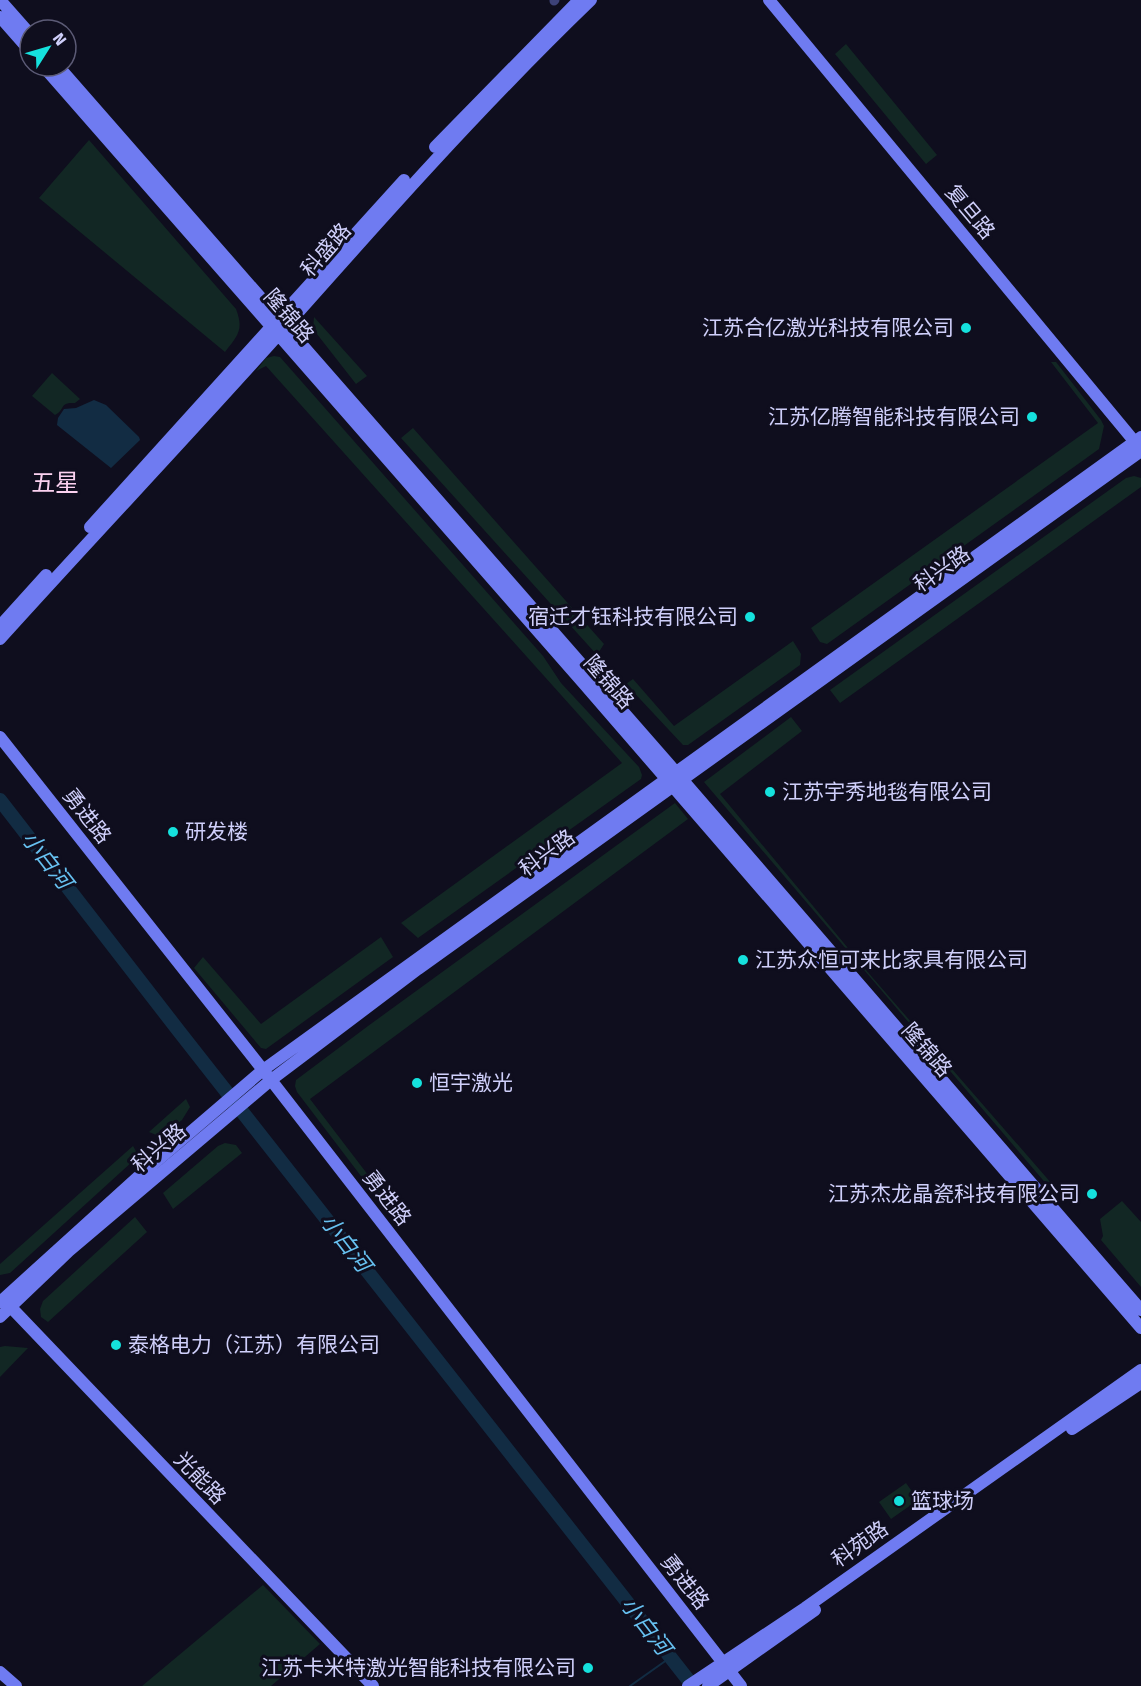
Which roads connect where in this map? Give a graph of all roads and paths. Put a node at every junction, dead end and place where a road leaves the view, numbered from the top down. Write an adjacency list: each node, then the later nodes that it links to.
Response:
1 (0, 0): 6 (street)
2 (579, 0): 10 (street, 科盛路)
3 (591, 0): 10 (street, 科盛路)
4 (769, 0): 11 (street, 复旦路)
5 (0, 17): 7 (street)
6 (18, 20)
7 (18, 37)
8 (54, 78): 10 (street, 隆锦路)
9 (68, 78): 10 (street, 隆锦路)
10 (279, 327): 12 (street, 科盛路); 13 (street, 科盛路); 15 (street, 隆锦路)
11 (1139, 445): 15 (street, 科兴路)
12 (0, 626)
13 (0, 639)
14 (0, 737): 16 (street, 勇进路)
15 (675, 779): 16 (street, 科兴路); 18 (street, 隆锦路); 20 (street, 隆锦路)
16 (267, 1075): 17 (street, 科兴路); 23 (street, 勇进路)
17 (3, 1301): 19 (street, 科兴路); 26 (street, 光能路)
18 (1141, 1310)
19 (0, 1317)
20 (1141, 1328)
21 (1141, 1370): 23 (street, 科苑路)
22 (1141, 1383): 23 (street, 科苑路)
23 (721, 1670): 27 (street, 科苑路); 28 (street, 科苑路); 29 (street, 勇进路)
24 (0, 1672): 25 (street)
25 (16, 1686)
26 (373, 1686)
27 (688, 1686)
28 (708, 1686)
29 (741, 1686)

